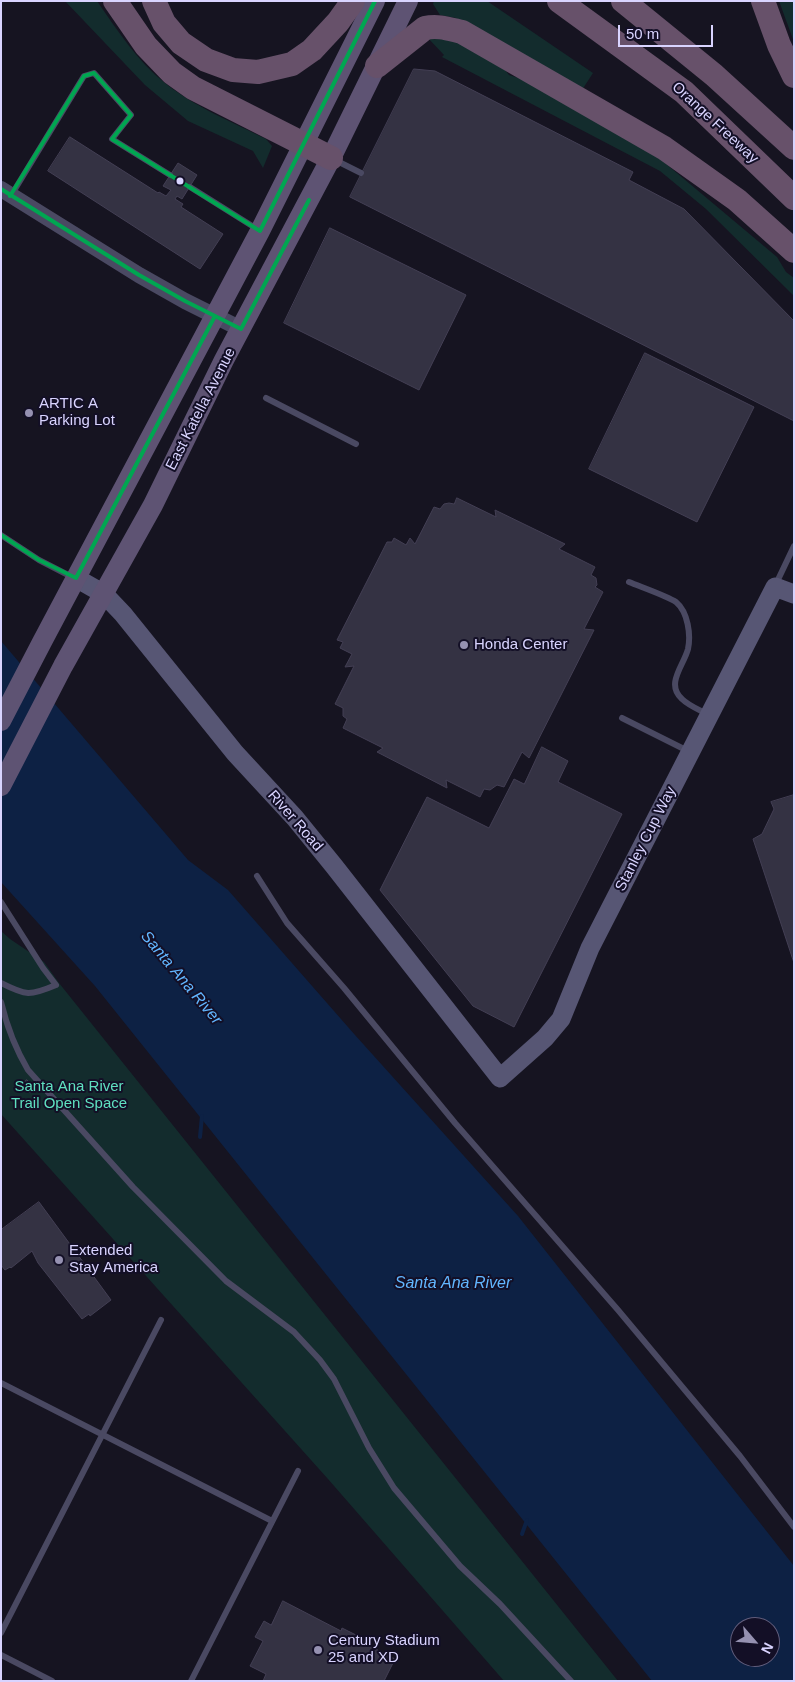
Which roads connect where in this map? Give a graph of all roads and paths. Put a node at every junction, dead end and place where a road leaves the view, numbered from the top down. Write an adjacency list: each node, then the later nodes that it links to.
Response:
1 (115, 1): 13 (highway)
2 (154, 1): 3 (highway)
3 (353, 1)
4 (375, 1): 13 (main road, East Katella Avenue)
5 (408, 1): 11 (main road, East Katella Avenue)
6 (548, 1): 10 (highway)
7 (558, 1): 10 (highway, Orange Freeway)
8 (623, 1): 14 (highway)
9 (763, 1): 12 (highway)
10 (579, 16): 20 (highway, Orange Freeway)
11 (377, 66): 15 (main road, East Katella Avenue); 22 (highway)
12 (794, 76)
13 (305, 144): 15 (highway); 21 (main road, East Katella Avenue)
14 (794, 148)
15 (331, 158): 16 (lane); 24 (main road, East Katella Avenue)
16 (361, 173)
17 (170, 175): 19 (lane)
18 (190, 187): 21 (lane)
19 (6, 192): 23 (street)
20 (794, 198)
21 (260, 231): 23 (main road, East Katella Avenue)
22 (794, 251)
23 (215, 316): 24 (street); 29 (main road, East Katella Avenue)
24 (241, 329): 32 (main road, East Katella Avenue)
25 (266, 398): 26 (lane)
26 (356, 444)
27 (1, 535): 29 (lane)
28 (794, 546): 31 (lane)
29 (76, 578): 32 (main road, River Road); 36 (main road, East Katella Avenue)
30 (629, 582): 34 (lane)
31 (774, 587): 33 (main road); 34 (main road, Stanley Cup Way)
32 (104, 594): 38 (main road, East Katella Avenue); 43 (main road, River Road)
33 (794, 594)
34 (709, 715): 37 (main road, Stanley Cup Way)
35 (622, 718): 37 (lane)
36 (1, 721)
37 (691, 752): 43 (main road, Stanley Cup Way)
38 (1, 786)
39 (257, 876): 49 (lane)
40 (1, 902): 41 (lane)
41 (1, 983)
42 (1, 1002): 54 (lane)
43 (500, 1078)
44 (161, 1320): 46 (lane)
45 (1, 1383): 46 (lane)
46 (103, 1434): 48 (lane); 50 (lane)
47 (298, 1471): 48 (lane)
48 (272, 1521): 53 (lane)
49 (794, 1527)
50 (1, 1633)
51 (1, 1655): 52 (lane)
52 (52, 1681)
53 (192, 1681)
54 (571, 1681)

